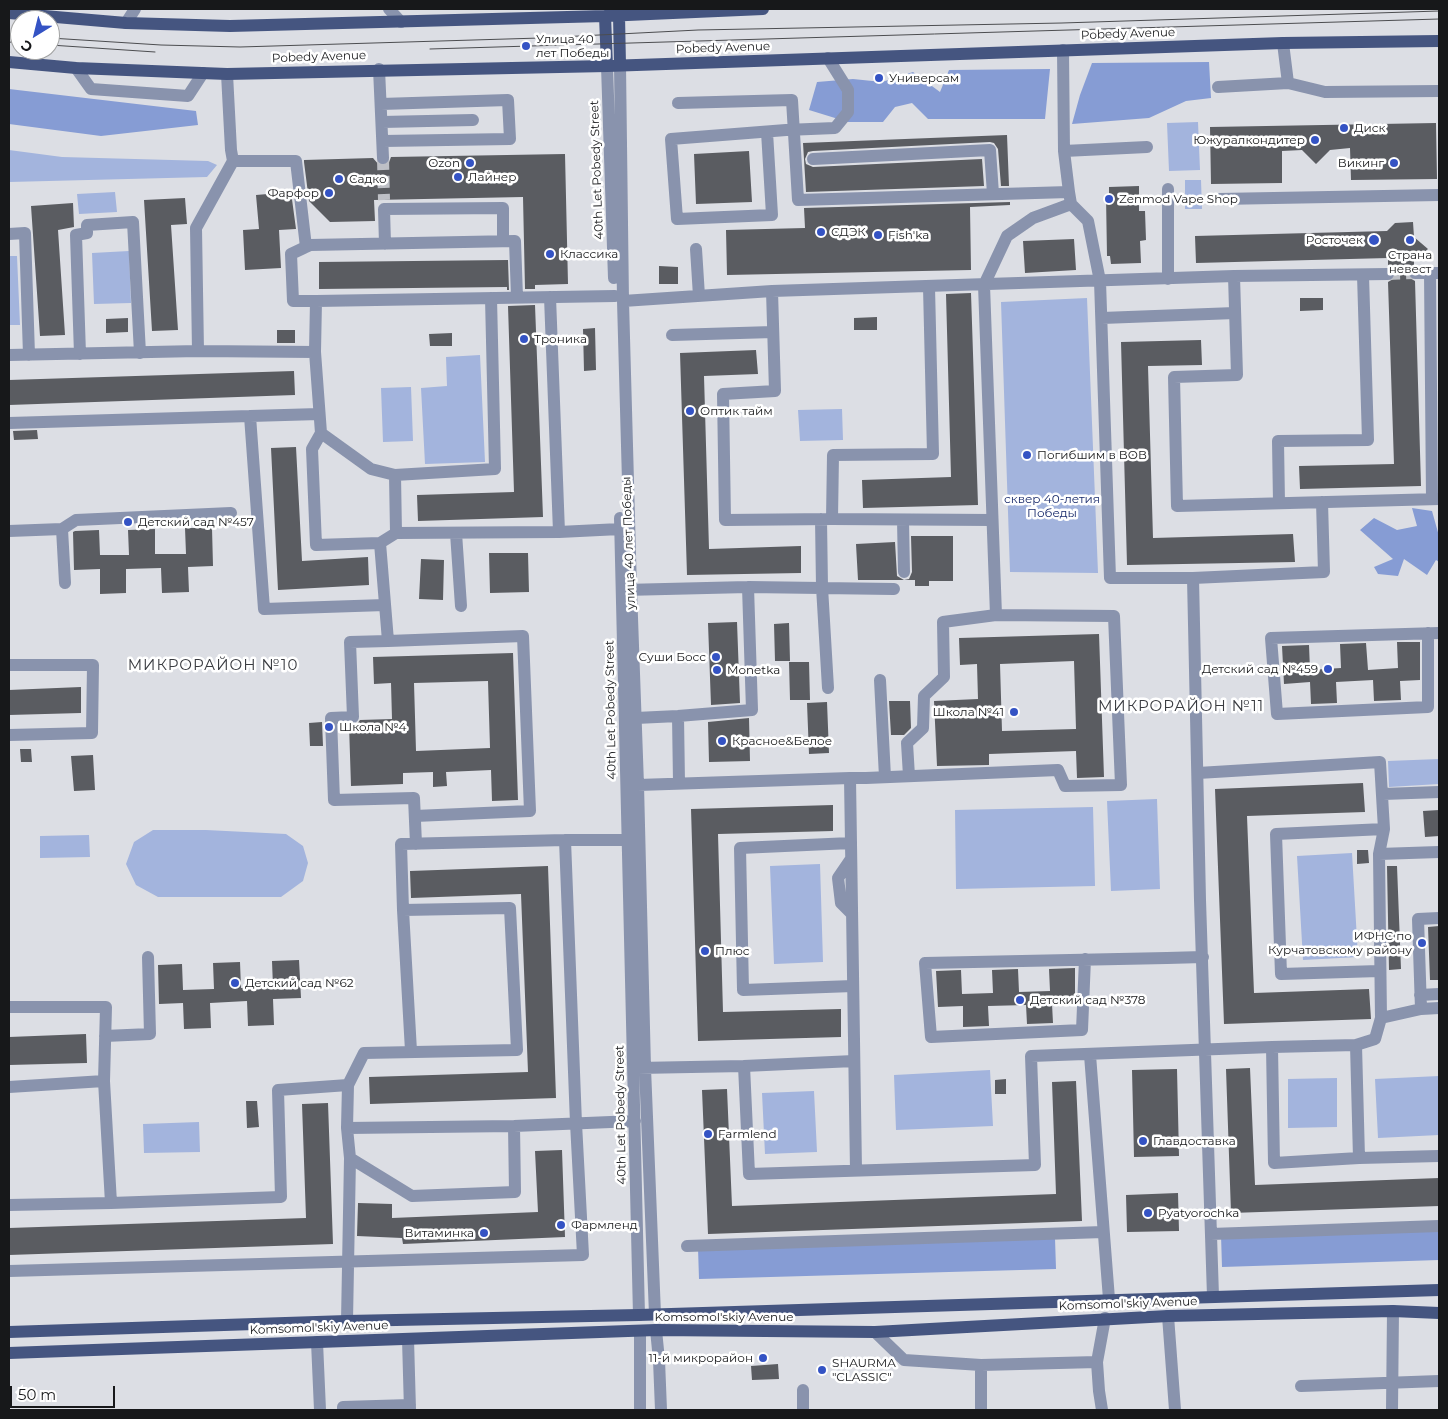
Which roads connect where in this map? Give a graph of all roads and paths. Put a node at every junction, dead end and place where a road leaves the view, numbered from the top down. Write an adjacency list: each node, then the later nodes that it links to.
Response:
1 (135, 9): 8 (street)
2 (389, 9): 7 (street)
3 (762, 9): 5 (main road)
4 (605, 12): 5 (main road); 7 (main road); 14 (main road, 40th Let Pobedy Street)
5 (619, 12): 14 (main road, 40th Let Pobedy Street)
6 (9, 13): 8 (main road)
7 (401, 22): 8 (main road)
8 (126, 23)
9 (1439, 41): 10 (main road, Pobedy Avenue)
10 (1283, 43): 11 (main road, Pobedy Avenue); 19 (street)
11 (1063, 50): 12 (main road, Pobedy Avenue); 30 (street)
12 (828, 58): 14 (main road, Pobedy Avenue); 26 (street)
13 (9, 62): 15 (main road, Pobedy Avenue)
14 (613, 65): 16 (main road, Pobedy Avenue); 58 (street, 40th Let Pobedy Street)
15 (76, 68): 17 (main road, Pobedy Avenue); 17 (street)
16 (379, 70): 18 (main road, Pobedy Avenue); 23 (street)
17 (203, 73): 18 (main road, Pobedy Avenue)
18 (227, 74): 33 (street)
19 (1288, 84): 20 (street); 21 (street)
20 (1218, 87)
21 (1439, 91)
22 (678, 103): 26 (street)
23 (381, 104): 25 (street); 28 (street)
24 (474, 120): 25 (street)
25 (382, 122): 28 (street)
26 (794, 130): 27 (street); 35 (street)
27 (767, 132): 27 (street)
28 (383, 141): 31 (street)
29 (1147, 147): 30 (street)
30 (1064, 151): 37 (street)
31 (383, 158)
32 (813, 159): 35 (street)
33 (232, 161): 42 (street); 64 (street)
34 (1168, 189): 49 (street)
35 (993, 194): 37 (street)
36 (1439, 195): 38 (street)
37 (1070, 198): 50 (street); 51 (street)
38 (1218, 199)
39 (9, 234): 69 (street)
40 (503, 242): 41 (street); 41 (street); 55 (street)
41 (385, 244): 42 (street)
42 (306, 247): 59 (street)
43 (696, 249): 54 (street)
44 (1435, 273): 46 (street); 75 (street)
45 (1388, 274): 47 (street)
46 (1415, 274)
47 (1363, 275): 48 (street); 77 (street)
48 (1234, 276): 49 (street); 60 (street)
49 (1168, 279): 50 (street)
50 (1100, 281): 51 (street); 61 (street)
51 (984, 285): 52 (street); 81 (street)
52 (929, 287): 53 (street); 79 (street)
53 (772, 291): 54 (street); 62 (street)
54 (699, 296): 58 (street)
55 (518, 297): 56 (street); 57 (street)
56 (550, 297): 58 (street); 85 (street)
57 (491, 298): 59 (street); 74 (street)
58 (619, 298): 83 (street, 40th Let Pobedy Street); 95 (street, улица 40 лет Победы)
59 (316, 301): 65 (street)
60 (1235, 313): 61 (street); 77 (street)
61 (1102, 318): 90 (street)
62 (773, 332): 63 (street); 79 (street)
63 (672, 335)
64 (198, 351): 65 (street); 66 (street)
65 (315, 352): 70 (street)
66 (140, 353): 67 (street); 67 (street)
67 (80, 354): 69 (street)
68 (9, 355): 69 (street)
69 (28, 355)
70 (319, 414): 71 (street); 73 (street)
71 (250, 416): 72 (street); 96 (street)
72 (9, 423)
73 (321, 433): 74 (street); 88 (street)
74 (395, 475): 87 (street)
75 (1436, 499): 76 (street)
76 (1322, 502): 77 (street); 90 (street)
77 (1279, 503)
78 (231, 514): 82 (street)
79 (827, 519): 80 (street); 93 (street)
80 (903, 520): 81 (street); 89 (street)
81 (992, 520): 98 (street)
82 (62, 529): 84 (street); 91 (street)
83 (620, 529): 85 (street); 95 (street, 40th Let Pobedy Street)
84 (9, 531)
85 (559, 532): 86 (street)
86 (456, 533): 87 (street); 97 (street)
87 (396, 534): 88 (street)
88 (380, 543): 96 (street)
89 (904, 572)
90 (1193, 578): 107 (street)
91 (65, 583)
92 (748, 587): 93 (street); 95 (street); 104 (street)
93 (822, 587): 94 (street); 103 (street)
94 (894, 588)
95 (626, 590): 105 (street, улица 40 лет Победы); 118 (street, 40th Let Pobedy Street)
96 (385, 605): 100 (street)
97 (461, 606)
98 (996, 615): 108 (street); 108 (street)
99 (1434, 633): 99 (street)
100 (388, 641): 115 (street); 115 (street)
101 (9, 665): 106 (street)
102 (880, 680): 109 (street)
103 (828, 688)
104 (678, 716): 105 (street); 111 (street)
105 (636, 718): 112 (street, улица 40 лет Победы)
106 (9, 735)
107 (1198, 773): 114 (street); 126 (street)
108 (909, 776): 109 (street)
109 (885, 777): 110 (street)
110 (850, 778): 111 (street); 119 (street)
111 (679, 783): 112 (street)
112 (638, 785): 118 (street, 40th Let Pobedy Street)
113 (1439, 792): 114 (street)
114 (1383, 794): 116 (street)
115 (415, 816): 120 (street)
116 (1384, 829): 122 (street); 128 (street)
117 (566, 840): 118 (street); 120 (street); 149 (street)
118 (634, 840): 144 (street, 40th Let Pobedy Street)
119 (851, 843): 129 (street); 129 (street)
120 (416, 844): 123 (street)
121 (1439, 852): 122 (street)
122 (1379, 854): 128 (street)
123 (403, 910): 140 (street); 140 (street)
124 (1439, 918): 130 (street)
125 (148, 956): 136 (street)
126 (1203, 957): 127 (street); 139 (street)
127 (1085, 959): 127 (street)
128 (1379, 971): 135 (street)
129 (853, 986): 142 (street)
130 (1420, 994): 131 (street); 134 (street)
131 (1439, 994)
132 (9, 1008): 136 (street)
133 (1439, 1008): 134 (street)
134 (1421, 1009): 135 (street)
135 (1380, 1018): 137 (street)
136 (105, 1036): 145 (street)
137 (1356, 1045): 138 (street); 154 (street)
138 (1272, 1047): 139 (street); 154 (street)
139 (1205, 1049): 141 (street); 160 (street)
140 (410, 1051): 146 (street)
141 (1090, 1055): 155 (street); 159 (street)
142 (854, 1061): 143 (street); 155 (street)
143 (744, 1066): 144 (street); 155 (street)
144 (639, 1068): 148 (street, 40th Let Pobedy Street); 169 (street, 40th Let Pobedy Street)
145 (104, 1082): 147 (street); 156 (street)
146 (348, 1085): 151 (street); 156 (street)
147 (9, 1087)
148 (635, 1122): 149 (street); 170 (street, 40th Let Pobedy Street)
149 (576, 1123): 150 (street); 162 (street)
150 (514, 1126): 151 (street); 153 (street)
151 (347, 1128): 153 (street)
152 (1439, 1156): 154 (street)
153 (350, 1158): 162 (street)
154 (1359, 1158)
155 (856, 1170)
156 (111, 1203): 157 (street)
157 (9, 1205)
158 (1439, 1226): 160 (street)
159 (1103, 1232): 161 (street); 166 (street)
160 (1210, 1234): 165 (street)
161 (687, 1246)
162 (348, 1261): 163 (street); 173 (street)
163 (9, 1271)
164 (1439, 1290): 165 (main road, Komsomol'skiy Avenue)
165 (1213, 1296): 166 (main road, Komsomol'skiy Avenue)
166 (1109, 1299): 169 (main road, Komsomol'skiy Avenue)
167 (1393, 1311): 168 (main road, Komsomol'skiy Avenue); 171 (main road, Komsomol'skiy Avenue); 184 (street)
168 (1439, 1313)
169 (655, 1314): 170 (main road, Komsomol'skiy Avenue); 174 (main road, 40th Let Pobedy Street)
170 (639, 1315): 173 (main road, Komsomol'skiy Avenue); 175 (main road, 40th Let Pobedy Street)
171 (1168, 1316): 172 (main road, Komsomol'skiy Avenue); 195 (street)
172 (1105, 1318): 177 (main road, Komsomol'skiy Avenue); 181 (street)
173 (347, 1321): 176 (main road, Komsomol'skiy Avenue)
174 (656, 1330): 175 (main road, Komsomol'skiy Avenue); 177 (main road, Komsomol'skiy Avenue); 191 (street, 40th Let Pobedy Street)
175 (640, 1331): 178 (main road, Komsomol'skiy Avenue); 190 (street, 40th Let Pobedy Street)
176 (9, 1332)
177 (875, 1332): 182 (street)
178 (408, 1339): 179 (main road, Komsomol'skiy Avenue); 187 (street)
179 (317, 1342): 180 (main road, Komsomol'skiy Avenue); 188 (street)
180 (9, 1353)
181 (1097, 1362): 182 (street); 194 (street)
182 (981, 1365): 193 (street)
183 (1439, 1381): 184 (street)
184 (1391, 1382): 185 (street); 196 (street)
185 (1301, 1386)
186 (802, 1390): 192 (street)
187 (410, 1408): 189 (street)
188 (320, 1410)
189 (343, 1410)
190 (640, 1410)
191 (661, 1410)
192 (803, 1410)
193 (981, 1410)
194 (1102, 1410)
195 (1175, 1410)
196 (1392, 1410)

